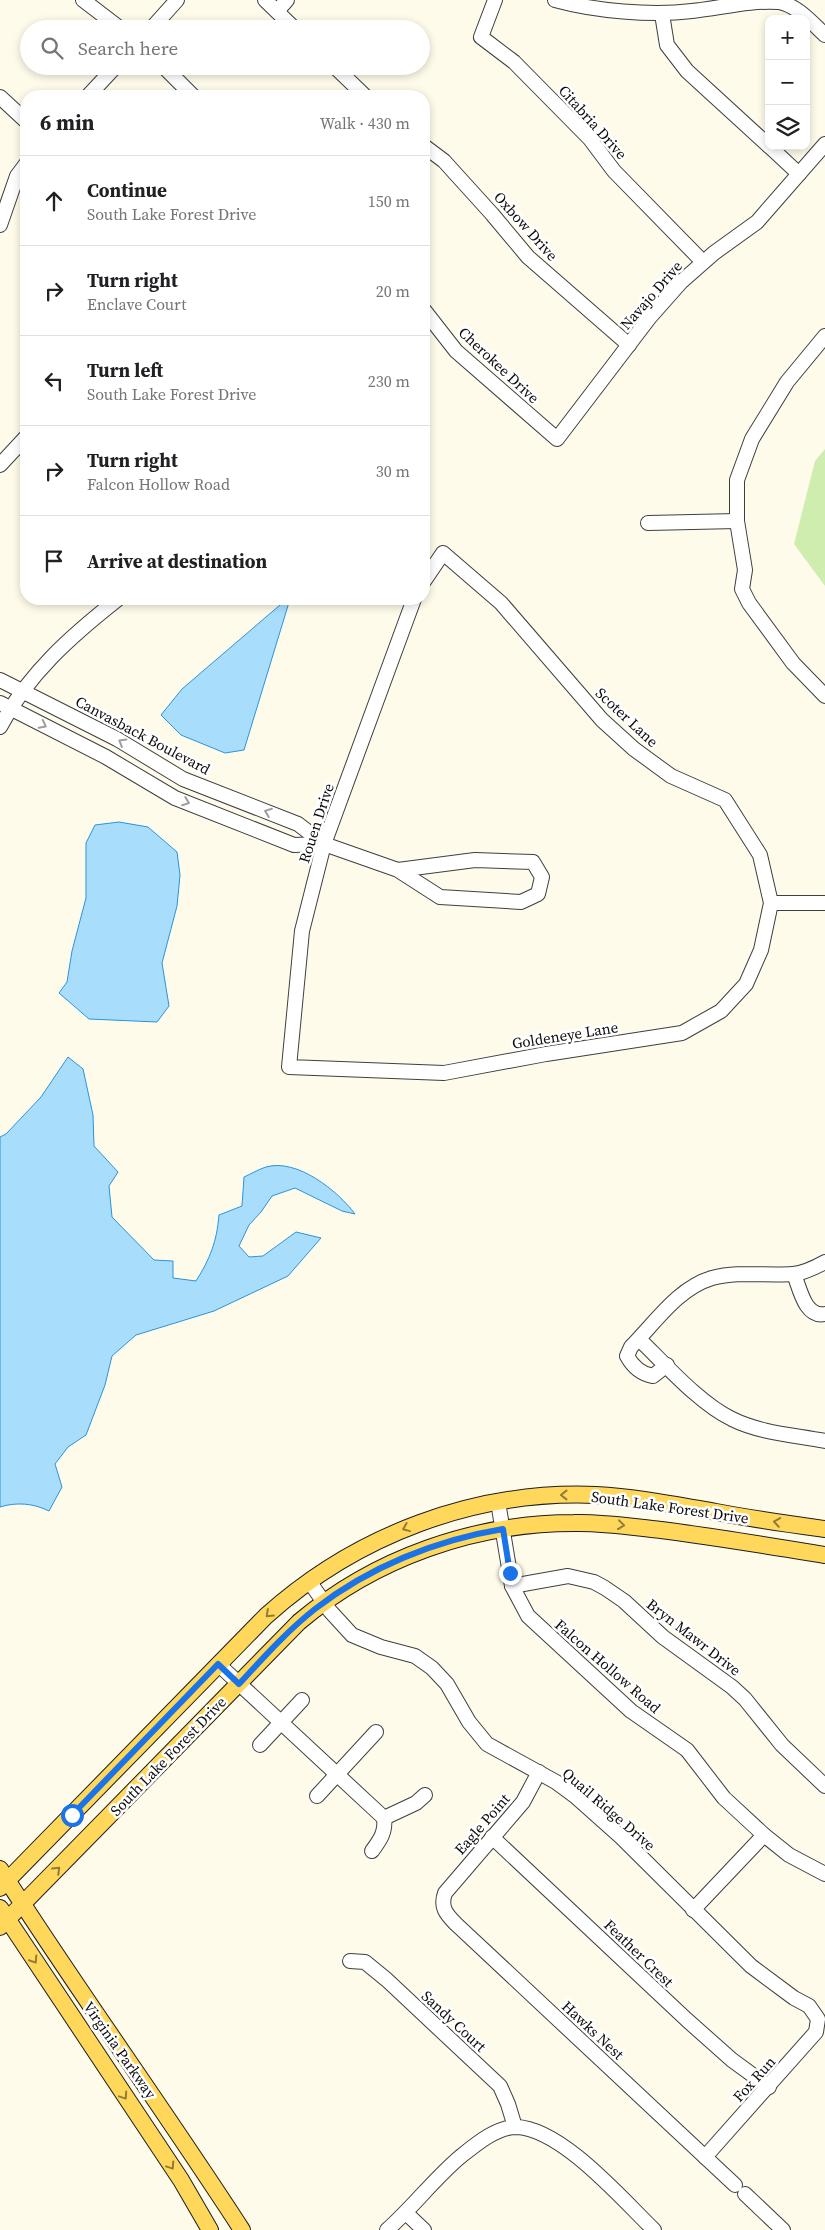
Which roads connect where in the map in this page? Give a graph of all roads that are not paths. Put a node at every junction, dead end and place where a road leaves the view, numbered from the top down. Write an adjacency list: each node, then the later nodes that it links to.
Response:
1 (83, 0): 9 (street)
2 (177, 0): 10 (street)
3 (265, 0): 7 (street)
4 (287, 0): 7 (street)
5 (495, 0): 28 (street, Citabria Drive)
6 (556, 0): 8 (street)
7 (277, 11): 11 (street)
8 (662, 14): 12 (street); 21 (street)
9 (109, 20)
10 (158, 20)
11 (286, 20)
12 (825, 35)
13 (108, 75): 16 (street)
14 (172, 75): 17 (street)
15 (344, 75): 18 (street)
16 (94, 90)
17 (187, 90)
18 (360, 90)
19 (0, 97): 20 (street)
20 (20, 115)
21 (765, 142)
22 (825, 144): 26 (street, Navajo Drive)
23 (430, 150): 31 (street, Oxbow Drive)
24 (773, 150): 26 (street)
25 (20, 172): 27 (street)
26 (800, 174): 28 (street, Navajo Drive)
27 (0, 225)
28 (703, 262): 31 (street, Navajo Drive)
29 (430, 318): 32 (street, Cherokee Drive)
30 (825, 336): 35 (street)
31 (628, 345): 32 (street, Navajo Drive)
32 (557, 439)
33 (20, 443): 34 (street)
34 (0, 465)
35 (737, 521): 36 (street); 42 (street)
36 (648, 524)
37 (430, 572): 47 (street, Scoter Lane)
38 (111, 605): 41 (street)
39 (412, 605): 45 (street, Rouen Drive)
40 (0, 680): 41 (street, Canvasback Boulevard)
41 (22, 691): 43 (street); 45 (street, Canvasback Boulevard, one-way to 41)
42 (825, 696)
43 (5, 706): 44 (street); 45 (street, Canvasback Boulevard, one-way to 45)
44 (0, 727)
45 (324, 844): 46 (street, Canvasback Boulevard); 49 (street, Rouen Drive)
46 (398, 870): 46 (street, Canvasback Boulevard)
47 (771, 903): 48 (street); 49 (street, Goldeneye Lane)
48 (825, 903)
49 (289, 1068)
50 (824, 1266): 51 (street)
51 (794, 1274): 52 (street); 53 (street)
52 (825, 1314)
53 (639, 1339): 54 (street); 54 (street)
54 (667, 1365): 55 (street)
55 (825, 1441)
56 (498, 1502): 57 (street, Falcon Hollow Road); 58 (main road, South Lake Forest Drive, one-way to 56); 60 (main road, South Lake Forest Drive, one-way to 60)
57 (503, 1529): 59 (main road, South Lake Forest Drive, one-way to 59); 61 (street, Falcon Hollow Road); 62 (main road, South Lake Forest Drive)
58 (825, 1529)
59 (825, 1555)
60 (309, 1581): 62 (street, Quail Ridge Drive); 63 (main road, South Lake Forest Drive, one-way to 63)
61 (512, 1586): 71 (street, Bryn Mawr Drive); 75 (street, Falcon Hollow Road)
62 (324, 1602): 64 (main road, South Lake Forest Drive); 69 (street, Quail Ridge Drive)
63 (218, 1664): 64 (street); 79 (main road, South Lake Forest Drive)
64 (239, 1684): 66 (street); 81 (main road, South Lake Forest Drive, one-way to 64)
65 (302, 1700): 66 (street)
66 (281, 1723): 68 (street); 70 (street)
67 (376, 1732): 70 (street)
68 (260, 1745)
69 (539, 1772): 76 (street, Eagle Point); 82 (street, Quail Ridge Drive)
70 (336, 1776): 73 (street); 74 (street)
71 (825, 1786)
72 (425, 1795): 74 (street)
73 (317, 1796)
74 (384, 1818): 77 (street)
75 (764, 1835): 78 (street, Falcon Hollow Road); 82 (street)
76 (492, 1837): 80 (street, Eagle Point); 86 (street, Feather Crest)
77 (372, 1851)
78 (825, 1874)
79 (2, 1880): 81 (main road, Virginia Parkway)
80 (445, 1893): 90 (street, Hawks Nest)
81 (22, 1904): 83 (main road, South Lake Forest Drive); 87 (main road, Virginia Parkway)
82 (693, 1910): 85 (street, Quail Ridge Drive)
83 (2, 1918): 88 (main road, Virginia Parkway, one-way to 88)
84 (350, 1961): 89 (street, Sandy Court)
85 (820, 2016): 86 (street, Fox Run)
86 (769, 2087): 90 (street, Fox Run)
87 (164, 2113): 88 (main road); 93 (main road, Virginia Parkway)
88 (144, 2126): 92 (main road, Virginia Parkway, one-way to 92)
89 (515, 2127): 91 (street); 96 (street)
90 (705, 2157): 97 (street, Hawks Nest)
91 (406, 2213): 94 (street); 95 (street)
92 (210, 2230)
93 (242, 2230)
94 (387, 2230)
95 (424, 2230)
96 (654, 2230)
97 (782, 2230)

